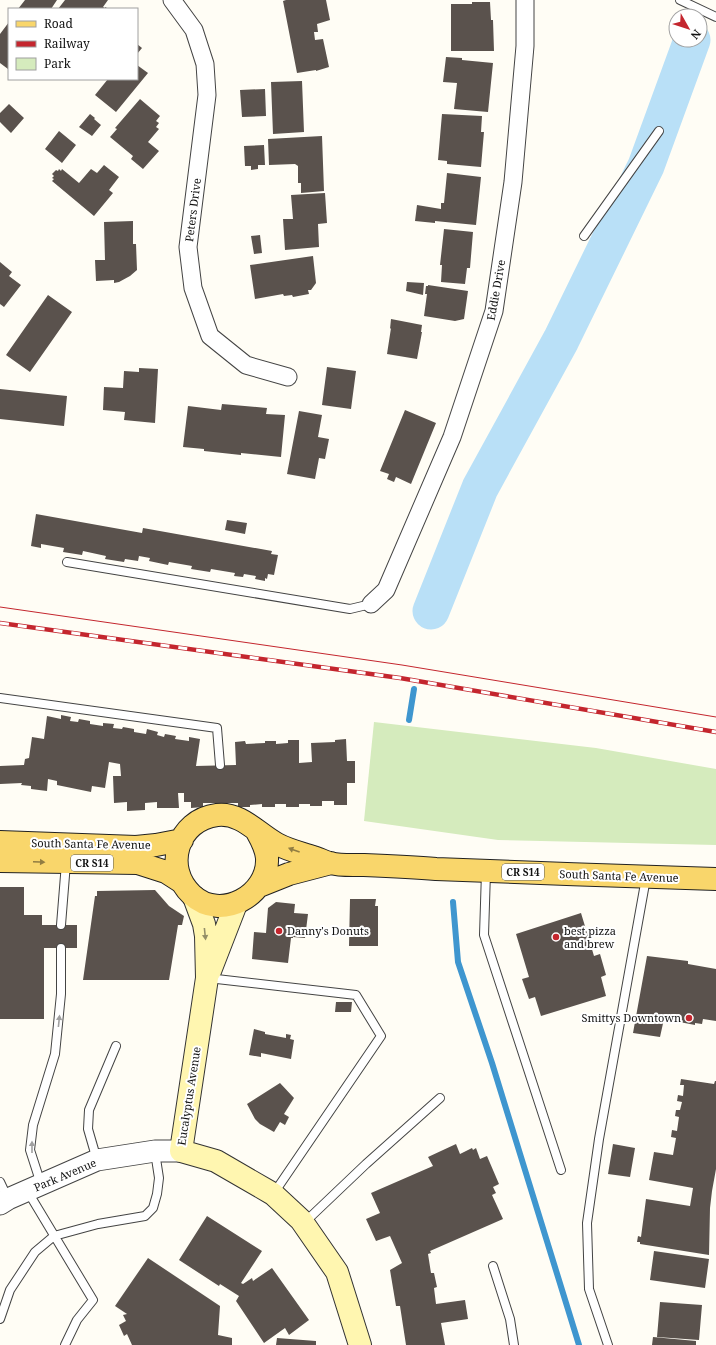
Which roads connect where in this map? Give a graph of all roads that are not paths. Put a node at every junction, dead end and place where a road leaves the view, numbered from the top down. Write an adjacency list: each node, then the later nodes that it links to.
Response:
1 (172, 0): 7 (street, Peters Drive)
2 (525, 0): 9 (street, Eddie Drive)
3 (680, 0): 4 (lane)
4 (716, 17)
5 (659, 131): 6 (lane)
6 (584, 236)
7 (288, 377)
8 (66, 562): 9 (lane)
9 (371, 604)
10 (0, 698): 11 (lane)
11 (220, 765)
12 (256, 830): 13 (main road, South Santa Fe Avenue / CR S14); 17 (main road, South Santa Fe Avenue / CR S14, one-way to 12); 21 (main road, South Santa Fe Avenue / CR S14)
13 (182, 840): 14 (main road, South Santa Fe Avenue / CR S14); 22 (main road, South Santa Fe Avenue / CR S14)
14 (0, 842)
15 (0, 861): 16 (main road, South Santa Fe Avenue / CR S14, one-way to 16)
16 (66, 862): 22 (main road, South Santa Fe Avenue / CR S14); 24 (lane)
17 (331, 863): 18 (main road, South Santa Fe Avenue / CR S14); 21 (main road, South Santa Fe Avenue / CR S14)
18 (486, 871): 19 (main road, South Santa Fe Avenue / CR S14); 32 (lane)
19 (647, 876): 20 (main road, South Santa Fe Avenue / CR S14); 43 (lane)
20 (716, 879)
21 (259, 886): 23 (main road, South Santa Fe Avenue / CR S14)
22 (187, 889): 23 (main road, South Santa Fe Avenue / CR S14); 26 (main road, one-way to 26)
23 (236, 904): 26 (main road)
24 (61, 925)
25 (61, 948): 33 (lane, one-way to 25)
26 (207, 978): 29 (main road, Eucalyptus Avenue); 34 (lane)
27 (116, 1046): 31 (lane)
28 (440, 1098): 36 (lane)
29 (181, 1151): 30 (street, Park Avenue); 34 (main road, Eucalyptus Avenue)
30 (155, 1152): 31 (street, Park Avenue); 37 (lane)
31 (97, 1160): 33 (street, Park Avenue)
32 (561, 1170)
33 (34, 1188): 35 (street, Park Avenue); 37 (lane)
34 (273, 1194): 36 (main road, Eucalyptus Avenue)
35 (3, 1195)
36 (303, 1223): 41 (main road, Eucalyptus Avenue)
37 (54, 1236): 39 (lane); 40 (lane)
38 (492, 1266): 42 (lane)
39 (0, 1319)
40 (65, 1345)
41 (360, 1345)
42 (514, 1345)
43 (608, 1345)

